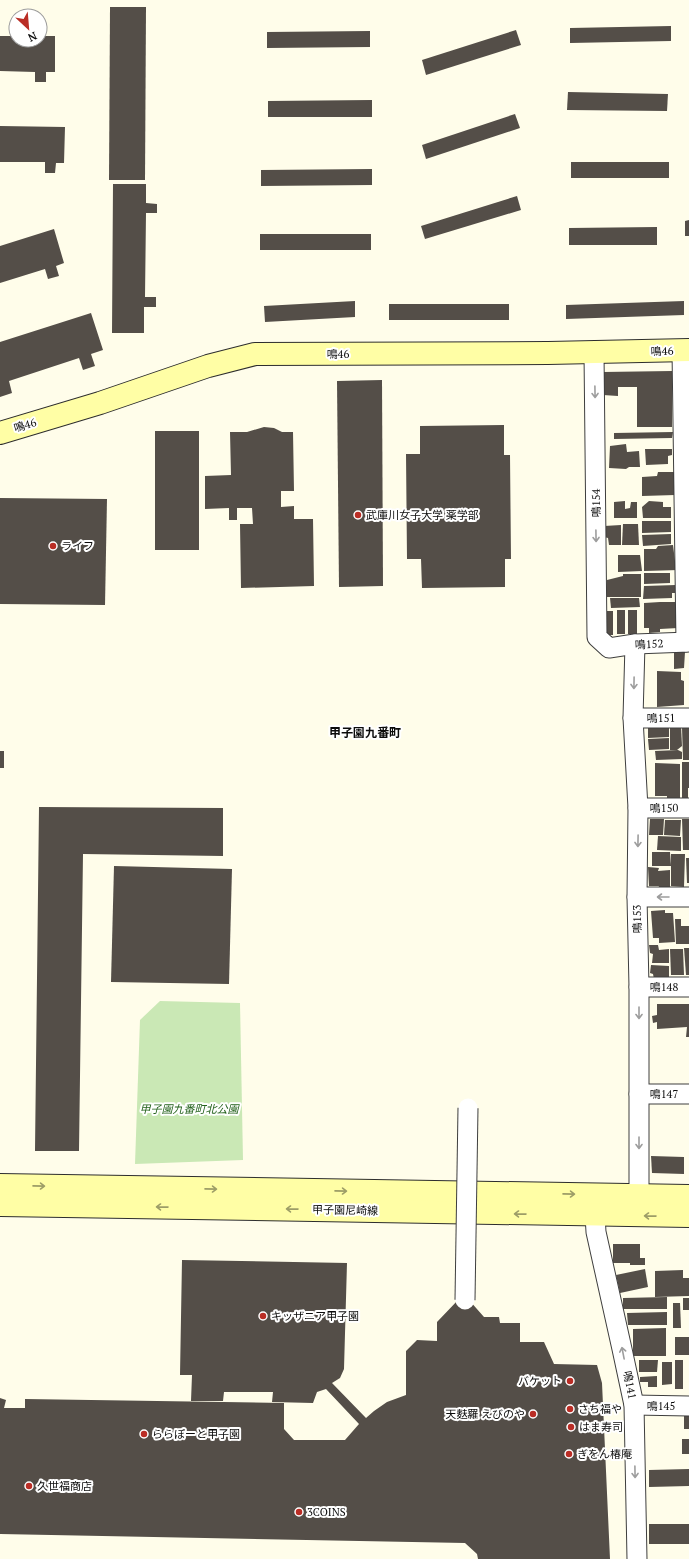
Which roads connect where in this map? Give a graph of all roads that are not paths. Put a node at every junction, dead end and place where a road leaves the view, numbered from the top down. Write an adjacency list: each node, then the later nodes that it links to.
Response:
1 (686, 350): 2 (main road, 鳴46); 4 (street)
2 (594, 353): 3 (main road, 鳴46); 6 (street, 鳴154, one-way to 6)
3 (0, 433)
4 (688, 642): 5 (street, 鳴152)
5 (634, 644): 6 (street, 鳴152); 7 (street, 鳴153, one-way to 7)
6 (609, 648)
7 (633, 718): 8 (street, 鳴151); 9 (street, 鳴153)
8 (689, 718)
9 (638, 808): 10 (street, 鳴150); 11 (street, 鳴153, one-way to 11)
10 (689, 808)
11 (637, 897): 12 (street, one-way to 11); 13 (street, 鳴153)
12 (689, 897)
13 (639, 987): 14 (street, 鳴148); 15 (street, 鳴153, one-way to 15)
14 (689, 987)
15 (639, 1094): 16 (street, 鳴147); 19 (street, 鳴153, one-way to 19)
16 (689, 1094)
17 (468, 1108): 24 (street, bridge)
18 (0, 1185): 19 (main road, 甲子園尼崎線, one-way to 19)
19 (639, 1194): 20 (main road, 甲子園尼崎線)
20 (689, 1196)
21 (0, 1205): 22 (main road, 甲子園尼崎線, one-way to 21)
22 (595, 1215): 23 (main road, 甲子園尼崎線, one-way to 22); 25 (street, 鳴141, one-way to 22)
23 (689, 1216)
24 (465, 1300)
25 (634, 1405): 26 (street, 鳴145); 27 (street, 鳴141, one-way to 27)
26 (689, 1406)
27 (637, 1559)

